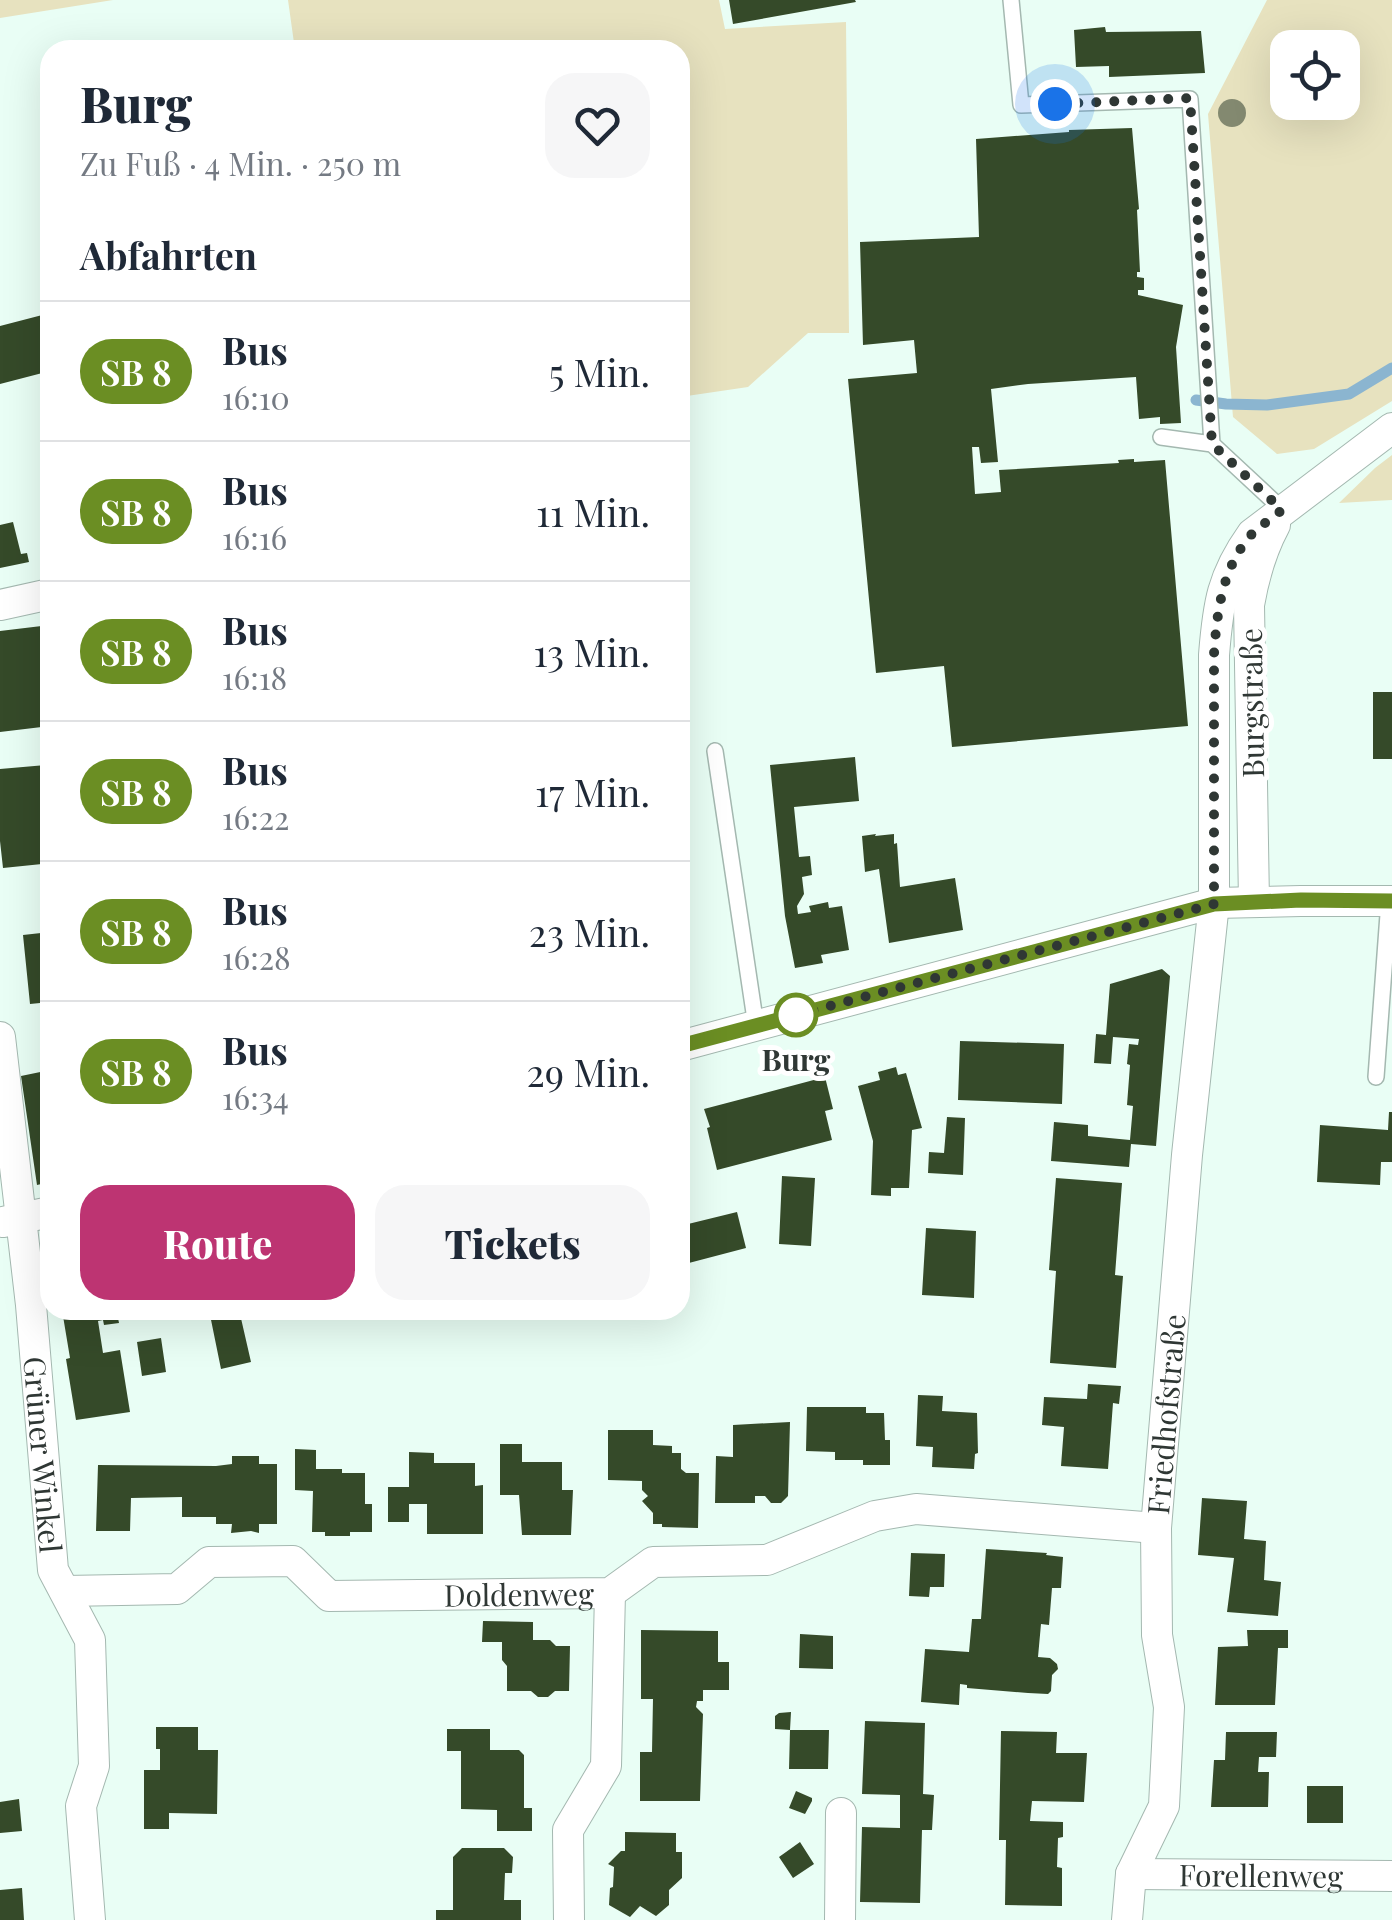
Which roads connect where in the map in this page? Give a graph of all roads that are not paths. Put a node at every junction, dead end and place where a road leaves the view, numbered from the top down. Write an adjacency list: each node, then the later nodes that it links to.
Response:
1 (1010, 0): 4 (lane)
2 (1392, 428): 5 (street, Burgstraße)
3 (1162, 438): 4 (lane)
4 (1212, 444): 5 (lane)
5 (1282, 510): 10 (street, Burgstraße); 11 (street, Burgstraße)
6 (40, 596): 7 (street)
7 (0, 604)
8 (715, 751): 12 (lane)
9 (1390, 901): 10 (street); 15 (lane)
10 (1254, 902): 11 (street)
11 (1214, 904): 12 (street); 17 (street, Friedhofstraße)
12 (756, 1026): 14 (street)
13 (0, 1037): 16 (street, Grüner Winkel)
14 (690, 1043)
15 (1376, 1077)
16 (23, 1218): 18 (street, Grüner Winkel)
17 (1156, 1528): 19 (street, Doldenweg); 21 (street, Friedhofstraße)
18 (64, 1591): 19 (street, Doldenweg); 23 (street, Grüner Winkel)
19 (610, 1593): 24 (street)
20 (842, 1813): 25 (street)
21 (1131, 1874): 22 (street, Forellenweg); 26 (street, Friedhofstraße)
22 (1392, 1876)
23 (90, 1920)
24 (569, 1920)
25 (840, 1920)
26 (1128, 1920)

